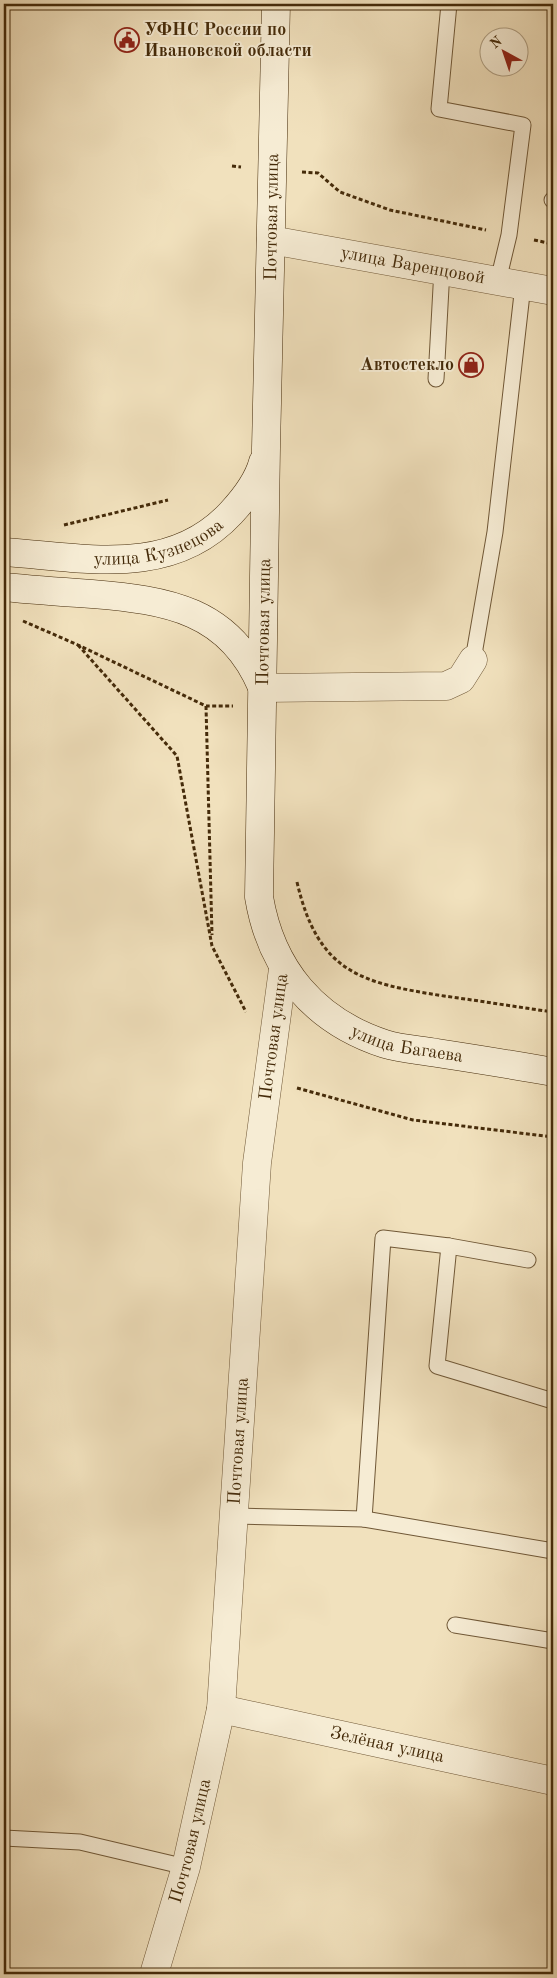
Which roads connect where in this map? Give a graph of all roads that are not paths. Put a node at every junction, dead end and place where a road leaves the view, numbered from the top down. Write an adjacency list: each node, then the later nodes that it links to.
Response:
1 (276, 4): 3 (main road, Почтовая улица)
2 (449, 4): 5 (lane)
3 (272, 240): 4 (main road, улица Варенцовой); 8 (main road, Почтовая улица)
4 (442, 269): 5 (main road, улица Варенцовой); 7 (lane)
5 (510, 283): 6 (main road, улица Варенцовой); 11 (lane)
6 (553, 291)
7 (436, 379)
8 (266, 448): 9 (main road, улица Кузнецова); 12 (main road, Почтовая улица)
9 (4, 552)
10 (4, 588): 12 (main road)
11 (473, 660): 12 (main road)
12 (263, 688): 13 (main road, Почтовая улица)
13 (283, 968): 14 (main road, улица Багаева); 18 (main road, Почтовая улица)
14 (553, 1072)
15 (449, 1246): 16 (lane); 17 (lane); 19 (lane)
16 (528, 1260)
17 (553, 1401)
18 (234, 1516): 19 (lane); 23 (main road, Почтовая улица)
19 (364, 1519): 20 (lane)
20 (553, 1551)
21 (455, 1625): 22 (lane)
22 (553, 1641)
23 (221, 1709): 24 (main road, Зелёная улица); 26 (main road, Почтовая улица)
24 (553, 1781)
25 (4, 1838): 26 (lane)
26 (186, 1867): 27 (main road, Почтовая улица)
27 (154, 1974)

